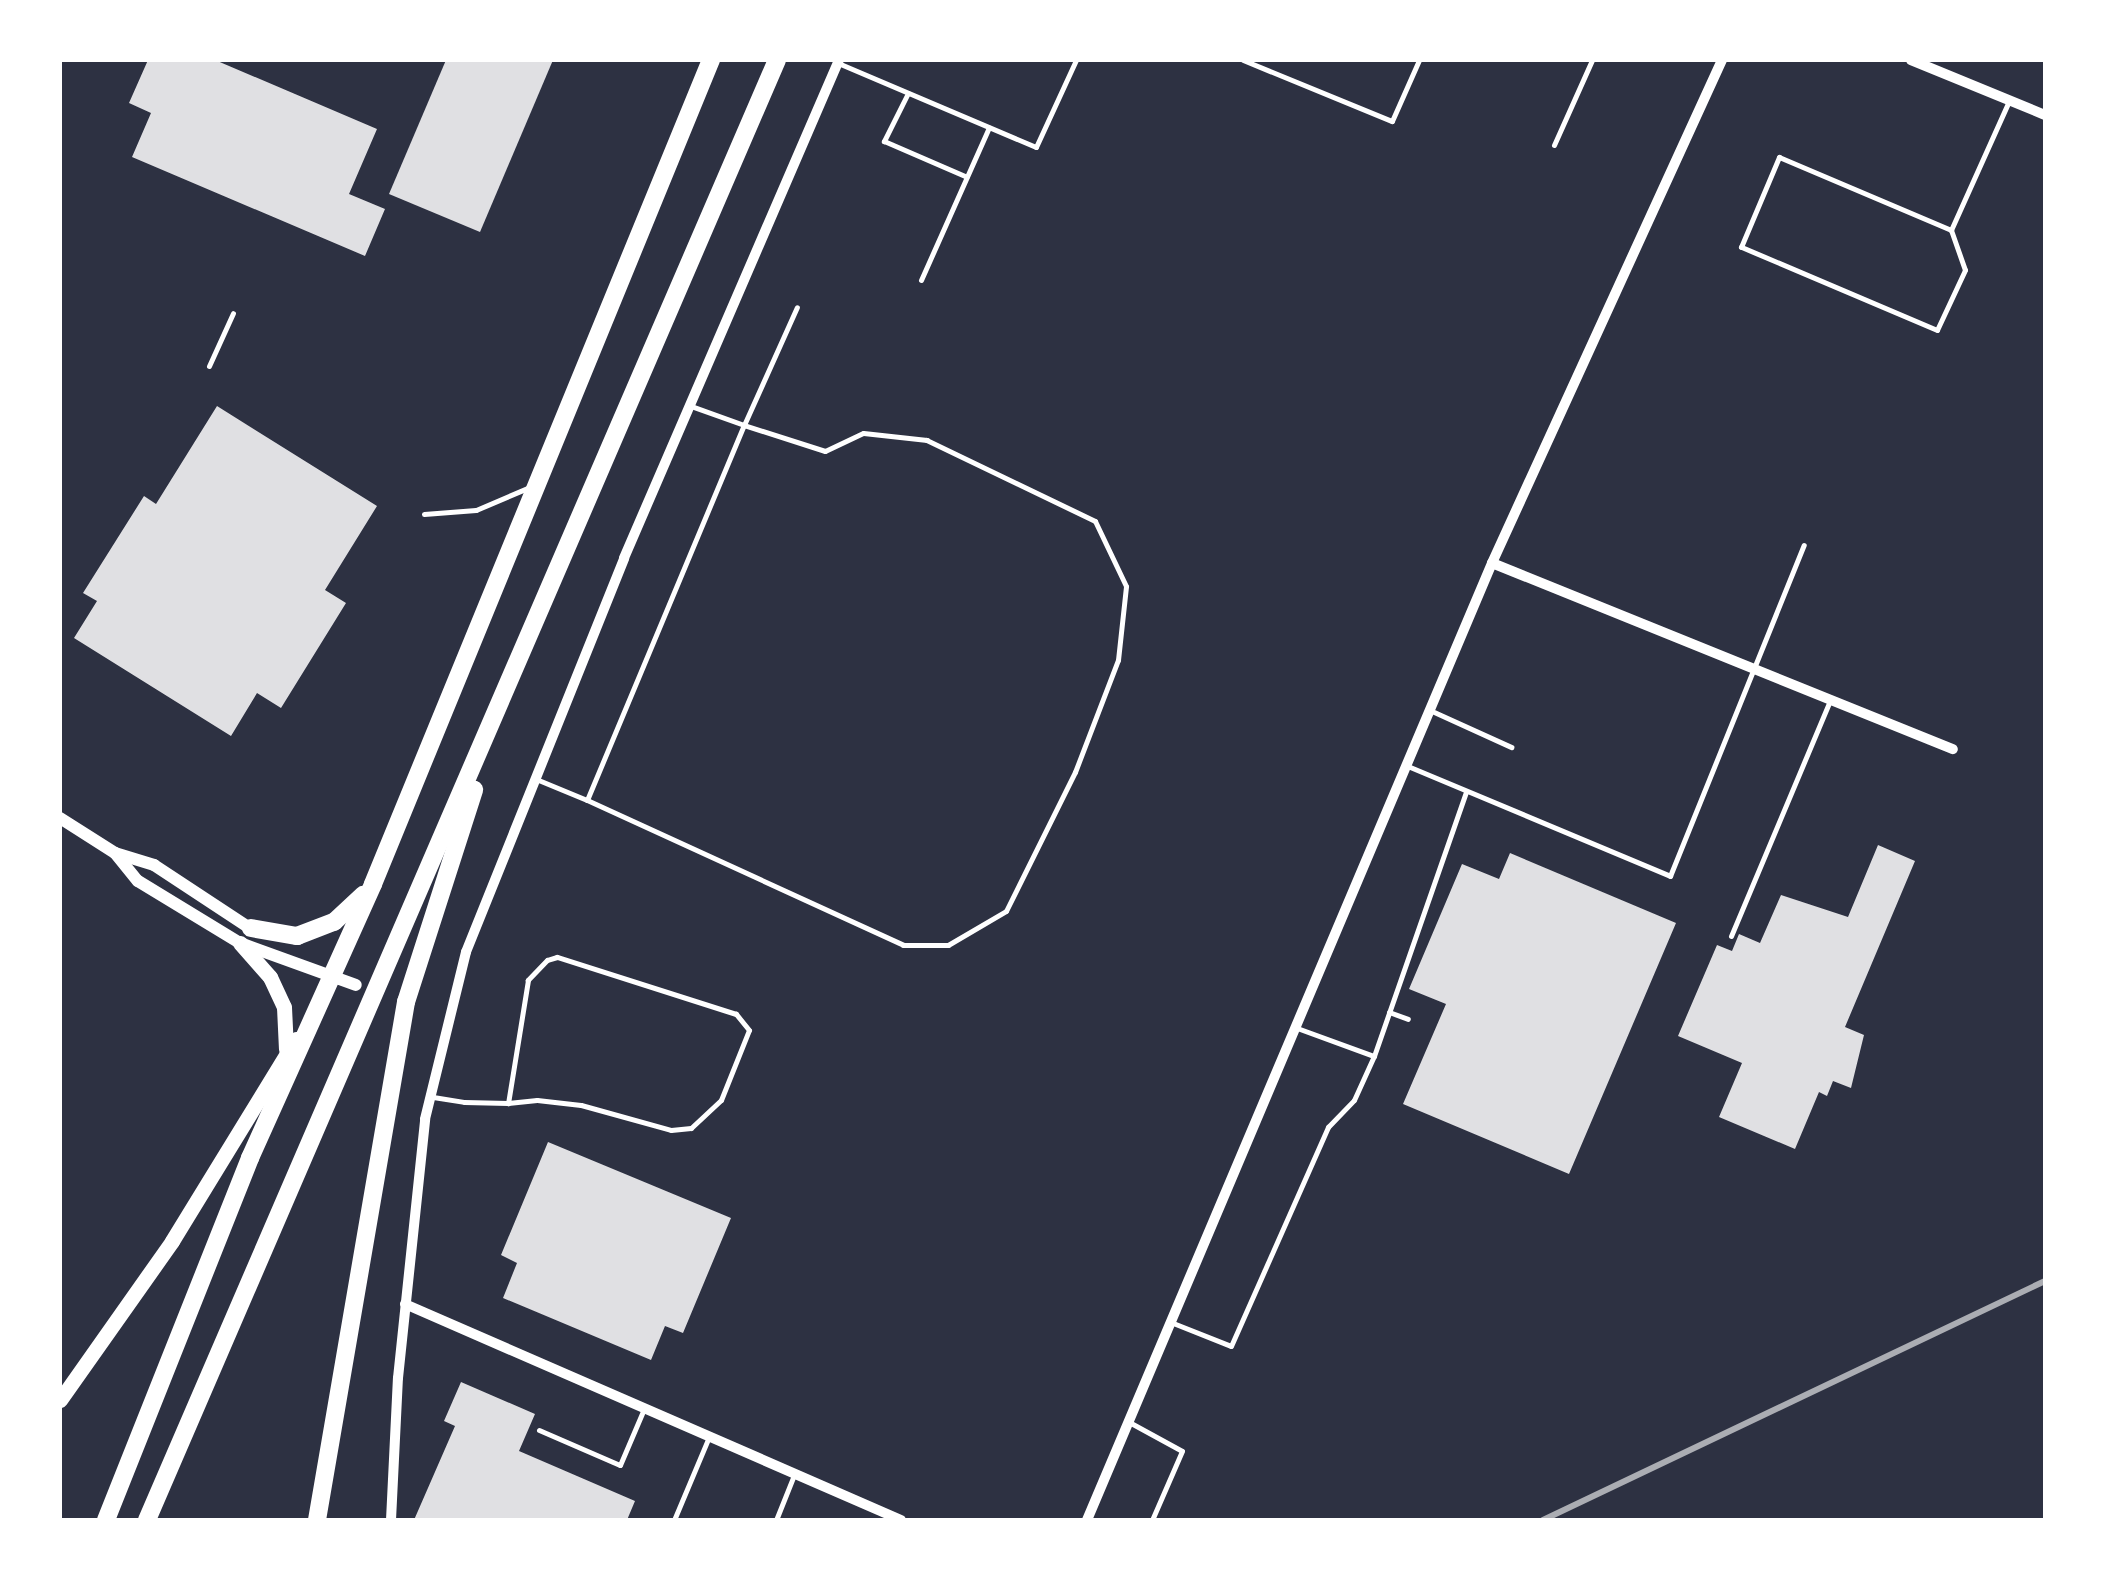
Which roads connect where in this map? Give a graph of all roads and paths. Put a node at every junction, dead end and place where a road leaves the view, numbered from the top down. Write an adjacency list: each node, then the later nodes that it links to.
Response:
1 (710, 60): 23 (highway)
2 (777, 60): 28 (highway)
3 (1076, 60): 13 (lane)
4 (1243, 60): 5 (lane)
5 (1418, 60)
6 (1592, 60): 14 (lane)
7 (1722, 60): 26 (street)
8 (1911, 60): 11 (street)
9 (839, 62): 10 (lane); 21 (street)
10 (908, 92): 13 (lane); 15 (lane)
11 (2009, 100): 12 (street); 16 (lane)
12 (2045, 115)
13 (989, 127): 15 (lane)
14 (1554, 145)
15 (967, 177): 17 (lane)
16 (1951, 230): 16 (lane)
17 (921, 280)
18 (798, 308): 22 (lane)
19 (233, 313): 20 (lane)
20 (209, 366)
21 (690, 405): 22 (lane); 34 (street)
22 (744, 425): 36 (lane); 36 (lane)
23 (537, 484): 24 (lane); 39 (highway)
24 (424, 514)
25 (1804, 545): 27 (lane)
26 (1492, 563): 27 (street); 30 (street)
27 (1753, 668): 29 (street); 35 (lane)
28 (509, 690): 60 (highway); 61 (highway)
29 (1830, 700): 32 (street); 41 (lane)
30 (1434, 712): 31 (lane); 33 (street)
31 (1510, 747)
32 (1953, 749)
33 (1410, 767): 35 (lane); 46 (street)
34 (533, 777): 36 (lane); 49 (street)
35 (1466, 791): 44 (lane)
36 (587, 800)
37 (60, 818): 38 (street)
38 (115, 853): 40 (street); 40 (street)
39 (373, 884): 40 (highway); 42 (highway)
40 (245, 935): 42 (street); 48 (main road)
41 (1731, 936)
42 (333, 975): 43 (street); 48 (main road); 59 (highway)
43 (356, 985)
44 (1389, 1012): 45 (lane); 47 (lane)
45 (1408, 1019)
46 (1297, 1028): 47 (lane); 52 (street)
47 (1374, 1056): 52 (lane)
48 (284, 1060): 53 (main road)
49 (430, 1097): 50 (lane); 51 (street)
50 (508, 1103): 50 (lane)
51 (405, 1304): 54 (street); 62 (street)
52 (1172, 1322): 55 (street)
53 (60, 1400)
54 (643, 1410): 56 (lane); 57 (street)
55 (1130, 1422): 66 (street); 67 (lane)
56 (539, 1430)
57 (708, 1438): 58 (street); 63 (lane)
58 (794, 1475): 64 (lane); 65 (street)
59 (106, 1520)
60 (147, 1520)
61 (317, 1520)
62 (391, 1520)
63 (674, 1520)
64 (776, 1520)
65 (902, 1520)
66 (1088, 1520)
67 (1152, 1520)

